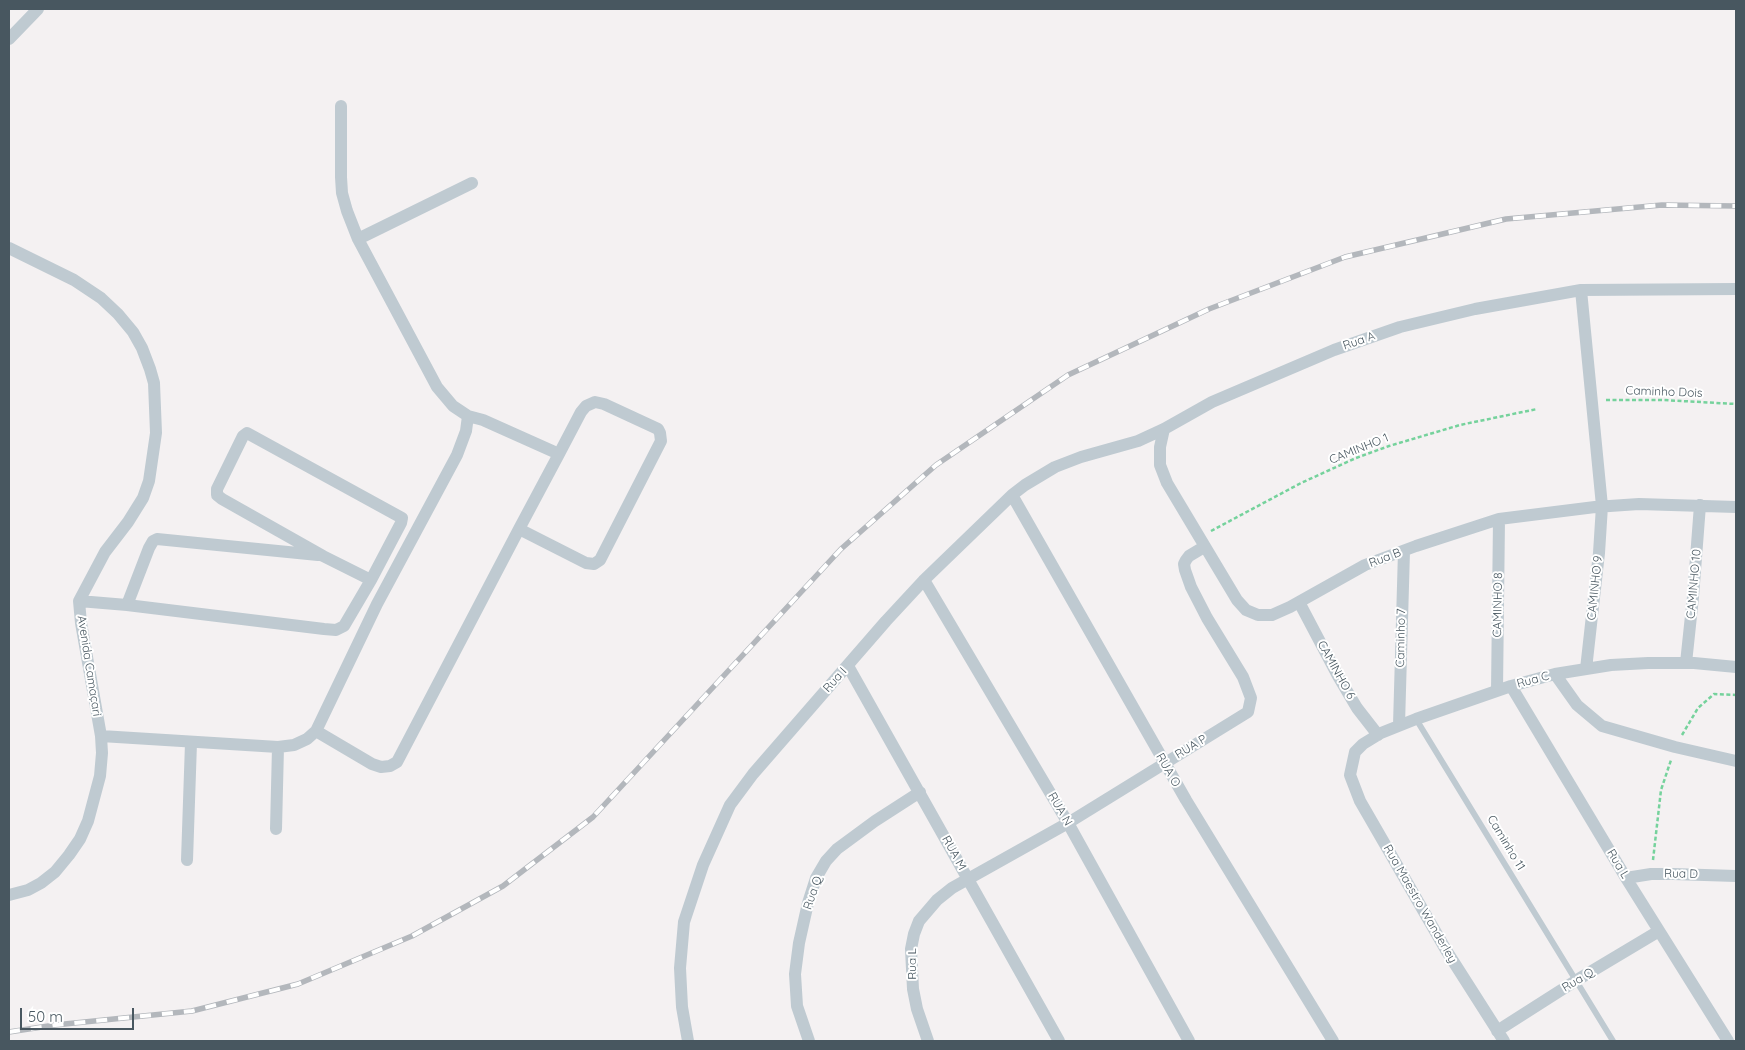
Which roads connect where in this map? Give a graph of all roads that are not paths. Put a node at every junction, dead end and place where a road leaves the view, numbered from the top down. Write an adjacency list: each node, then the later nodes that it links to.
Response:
1 (38, 9): 2 (street)
2 (9, 39)
3 (341, 106): 5 (street)
4 (472, 183): 5 (street)
5 (358, 239): 9 (street)
6 (9, 248): 24 (street, Avenida Camaçari)
7 (1736, 289): 8 (street, Rua A)
8 (1581, 290): 10 (street, Rua A); 15 (street)
9 (468, 416): 12 (street); 36 (street)
10 (1164, 429): 11 (street, Rua A); 19 (street, Rua B)
11 (1151, 435): 13 (street, Rua I)
12 (559, 454): 18 (street); 18 (street)
13 (1012, 495): 23 (street, Rua I); 43 (street, RUA O)
14 (1700, 505): 15 (street, Rua B); 16 (street, Rua B); 27 (street, CAMINHO 10)
15 (1602, 506): 17 (street, Rua B); 30 (street, CAMINHO 9)
16 (1736, 507)
17 (1499, 520): 20 (street, Rua B); 33 (street, CAMINHO 8)
18 (519, 529): 36 (street)
19 (1202, 543): 25 (street, Rua B); 43 (street, RUA P)
20 (1404, 551): 25 (street, Rua B); 35 (street, Caminho 7)
21 (323, 556): 22 (street); 22 (street); 26 (street)
22 (372, 580): 26 (street)
23 (924, 580): 28 (street, Rua I); 45 (street, RUA N)
24 (79, 601): 26 (street); 38 (street, Avenida Camaçari)
25 (1299, 602): 37 (street, CAMINHO 6)
26 (126, 605)
27 (1686, 663): 29 (street, Rua C); 30 (street, Rua C)
28 (848, 666): 44 (street, RUA M); 55 (street, Rua I)
29 (1736, 668)
30 (1586, 669): 31 (street, Rua C)
31 (1556, 674): 32 (street, Rua C); 41 (street)
32 (1511, 686): 33 (street, Rua C); 50 (street, Rua L)
33 (1496, 691): 34 (street, Rua C)
34 (1416, 718): 35 (street, Rua C); 53 (lane, Caminho 11)
35 (1399, 726): 37 (street, Rua C)
36 (316, 732): 40 (street)
37 (1378, 735): 42 (street, Rua C)
38 (101, 736): 39 (street); 51 (street, Avenida Camaçari)
39 (191, 743): 40 (street); 47 (street)
40 (278, 747): 46 (street)
41 (1736, 760)
42 (1351, 762): 54 (street, Rua Maestro Wanderley)
43 (1164, 763): 45 (street, RUA P); 60 (street, RUA O)
44 (920, 792): 49 (street, RUA M); 56 (street, Rua Q)
45 (1068, 823): 49 (street, RUA P); 59 (street, RUA N)
46 (276, 830)
47 (187, 860)
48 (1736, 876): 50 (street, Rua D)
49 (968, 878): 57 (street, Rua L); 58 (street, RUA M)
50 (1626, 878): 52 (street, Rua L)
51 (9, 895)
52 (1659, 931): 53 (street, Rua Q); 62 (street, Rua L)
53 (1577, 980): 54 (street, Rua Q); 61 (lane, Caminho 11)
54 (1502, 1038)
55 (688, 1041)
56 (808, 1041)
57 (928, 1041)
58 (1059, 1041)
59 (1189, 1041)
60 (1333, 1041)
61 (1613, 1041)
62 (1728, 1041)

